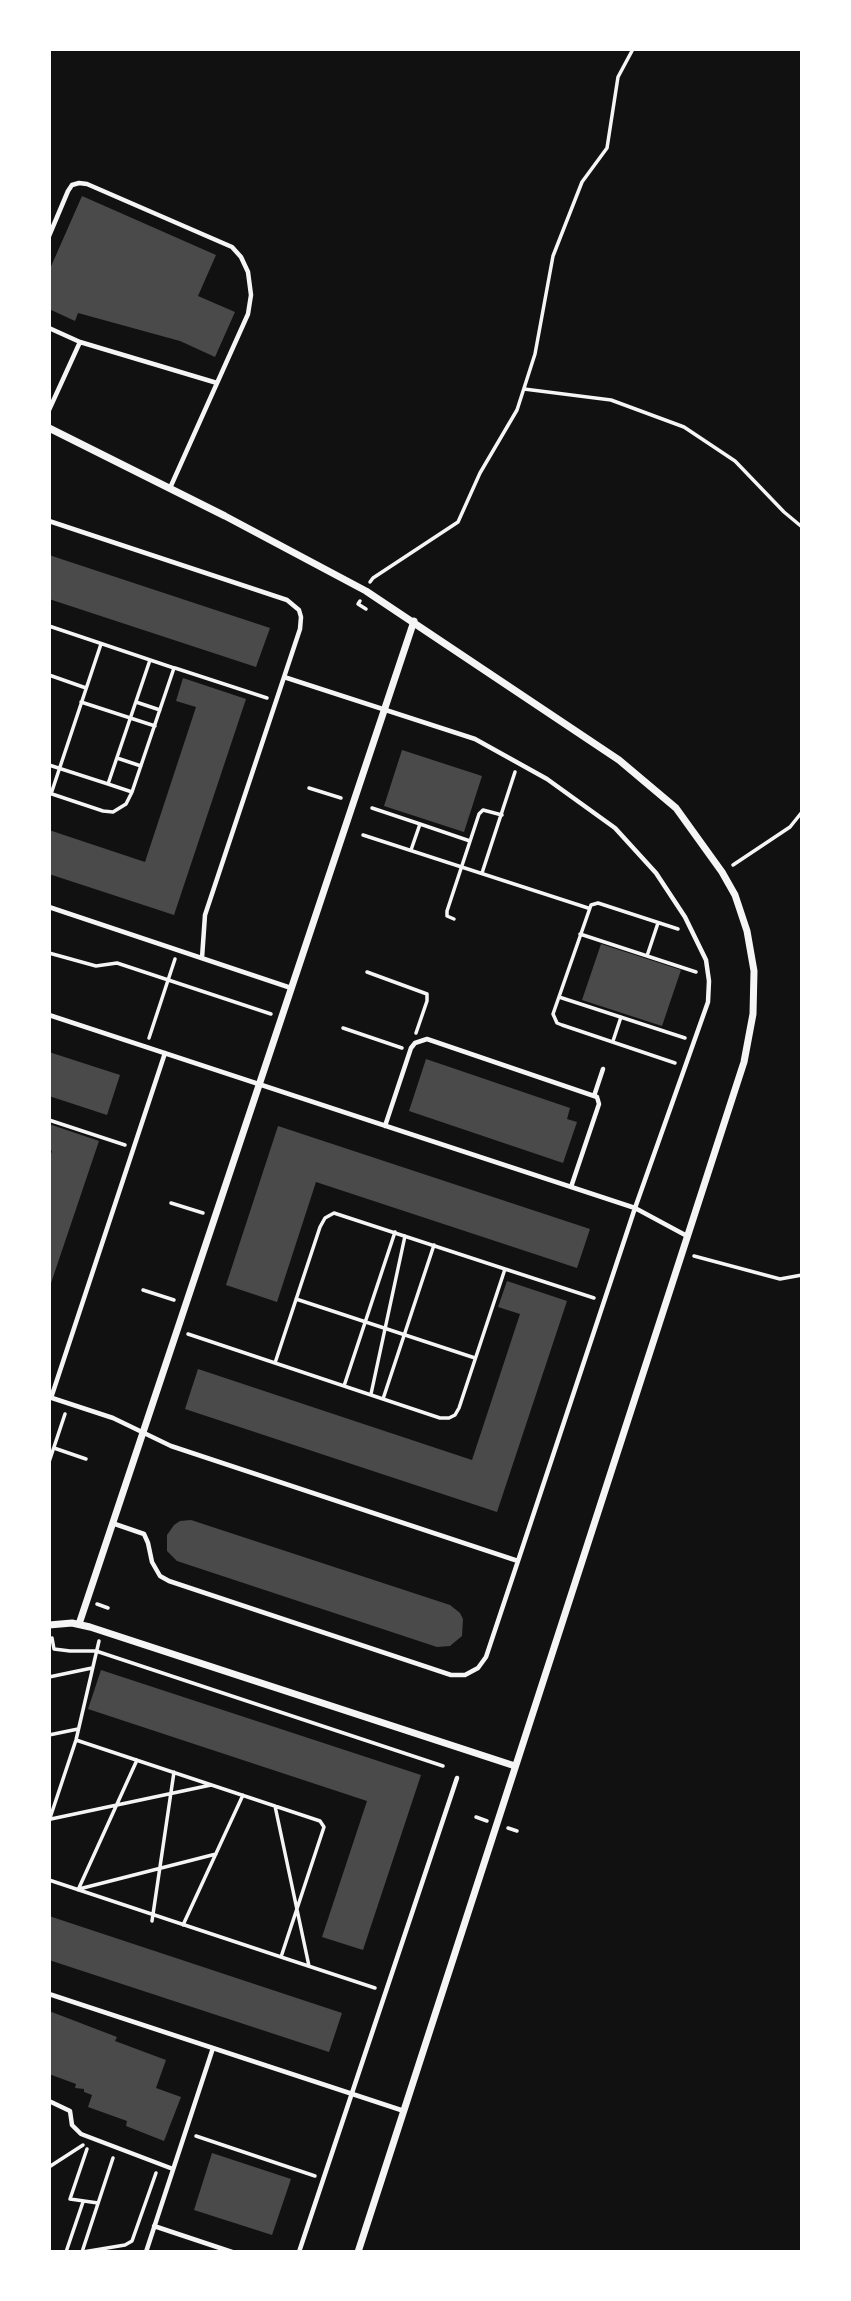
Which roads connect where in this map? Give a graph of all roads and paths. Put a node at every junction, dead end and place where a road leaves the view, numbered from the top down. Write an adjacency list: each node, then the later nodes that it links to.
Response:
1 (633, 49): 6 (path)
2 (49, 236): 5 (lane)
3 (49, 328): 4 (lane)
4 (80, 342): 5 (lane); 7 (lane)
5 (218, 383): 9 (lane)
6 (524, 390): 11 (path); 12 (path)
7 (49, 410)
8 (49, 428): 9 (street)
9 (170, 488): 13 (street)
10 (49, 521): 19 (lane)
11 (802, 527)
12 (373, 578)
13 (414, 621): 28 (street); 49 (street)
14 (49, 626): 15 (path)
15 (101, 643): 16 (path); 23 (path)
16 (150, 660): 17 (path); 22 (path)
17 (174, 668): 24 (path); 27 (path)
18 (50, 676): 21 (path); 23 (path)
19 (284, 677): 24 (lane); 28 (lane)
20 (135, 679): 22 (path)
21 (49, 682)
22 (142, 682): 26 (path)
23 (86, 688): 25 (path)
24 (276, 701): 60 (lane)
25 (81, 702): 29 (path); 35 (path)
26 (135, 702): 27 (path); 29 (path)
27 (160, 710): 30 (path)
28 (384, 710): 32 (lane); 40 (street)
29 (130, 718): 30 (path); 31 (path)
30 (155, 726): 34 (path)
31 (117, 758): 34 (path); 36 (path)
32 (519, 762): 43 (path); 56 (lane)
33 (49, 765): 35 (path)
34 (141, 766): 38 (path)
35 (60, 768): 36 (path); 39 (path)
36 (108, 784): 38 (path)
37 (309, 788): 40 (path)
38 (132, 792): 39 (path)
39 (50, 793)
40 (353, 802): 64 (street)
41 (372, 808): 44 (path)
42 (802, 812): 49 (path)
43 (502, 815): 46 (path); 50 (path)
44 (420, 824): 46 (path); 47 (path)
45 (363, 835): 47 (path)
46 (470, 841): 48 (path)
47 (411, 850): 48 (path)
48 (462, 867): 50 (path); 53 (path)
49 (722, 872): 88 (street)
50 (482, 873): 52 (path)
51 (49, 907): 57 (lane)
52 (588, 908): 54 (path); 55 (path)
53 (454, 919)
54 (658, 923): 56 (path); 59 (path)
55 (580, 934): 59 (path); 65 (path)
56 (694, 934): 62 (lane)
57 (178, 950): 60 (lane); 63 (path)
58 (49, 953): 63 (path)
59 (647, 956): 62 (path)
60 (202, 958): 64 (lane)
61 (367, 972): 73 (path)
62 (708, 976): 70 (lane)
63 (168, 980): 68 (path); 72 (path)
64 (291, 988): 68 (street)
65 (559, 996): 67 (path); 71 (path)
66 (49, 1015): 72 (lane)
67 (621, 1017): 70 (path); 71 (path)
68 (281, 1018): 77 (street)
69 (343, 1028): 73 (path)
70 (694, 1041): 75 (lane)
71 (612, 1042): 75 (path)
72 (146, 1047): 74 (lane)
73 (411, 1050): 78 (lane); 80 (lane)
74 (165, 1053): 77 (lane); 81 (lane)
75 (685, 1066): 84 (lane)
76 (603, 1069): 78 (lane)
77 (259, 1084): 80 (lane); 85 (street)
78 (594, 1096): 82 (lane)
79 (49, 1120): 81 (path)
80 (385, 1126): 82 (lane)
81 (134, 1148): 105 (lane)
82 (570, 1187): 84 (lane)
83 (171, 1203): 85 (path)
84 (635, 1208): 88 (lane); 95 (lane)
85 (215, 1217): 96 (street)
86 (395, 1232): 87 (path); 94 (path); 97 (path)
87 (405, 1236): 89 (path); 98 (path)
88 (687, 1236): 90 (street)
89 (434, 1245): 91 (path); 100 (path)
90 (682, 1253): 92 (path); 125 (street)
91 (505, 1269): 95 (path); 101 (path)
92 (802, 1275)
93 (143, 1290): 96 (path)
94 (296, 1299): 97 (path); 102 (path)
95 (604, 1301): 113 (lane)
96 (186, 1304): 99 (street)
97 (365, 1322): 98 (path); 103 (path)
98 (385, 1328): 100 (path); 104 (path)
99 (177, 1331): 102 (path); 108 (street)
100 (405, 1335): 101 (path); 106 (path)
101 (475, 1358): 106 (path)
102 (275, 1363): 103 (path)
103 (344, 1386): 104 (path)
104 (371, 1395): 106 (path)
105 (50, 1397): 107 (lane)
106 (383, 1399)
107 (69, 1404): 108 (lane); 109 (path)
108 (143, 1432): 112 (street); 113 (lane)
109 (54, 1448): 110 (path); 111 (path)
110 (86, 1459)
111 (49, 1462)
112 (113, 1523): 113 (lane); 114 (street)
113 (518, 1561)
114 (79, 1624): 115 (street); 125 (street)
115 (49, 1625)
116 (54, 1649): 117 (path)
117 (96, 1651): 118 (path); 124 (path)
118 (92, 1668): 119 (path); 120 (path)
119 (49, 1677)
120 (78, 1729): 121 (path); 122 (path)
121 (49, 1735)
122 (76, 1740): 123 (path); 133 (path)
123 (137, 1760): 126 (path); 131 (path)
124 (443, 1766)
125 (515, 1766): 149 (street)
126 (174, 1772): 128 (path); 129 (path)
127 (457, 1778): 144 (lane)
128 (213, 1785): 129 (path); 130 (path)
129 (171, 1794): 131 (path); 135 (path)
130 (243, 1795): 132 (path); 134 (path)
131 (116, 1805): 133 (path); 137 (path)
132 (275, 1806): 138 (path); 138 (path)
133 (49, 1820)
134 (216, 1854): 135 (path); 141 (path)
135 (160, 1868): 137 (path); 139 (path)
136 (49, 1880): 137 (path)
137 (78, 1890): 139 (path)
138 (297, 1908): 142 (path); 143 (path)
139 (153, 1915): 140 (path); 141 (path)
140 (152, 1921)
141 (183, 1925): 142 (path)
142 (281, 1957): 143 (path)
143 (309, 1966): 144 (path)
144 (386, 1992): 147 (lane)
145 (49, 1994): 146 (lane)
146 (213, 2048): 147 (lane); 150 (lane)
147 (352, 2094): 149 (lane); 155 (lane)
148 (49, 2101): 151 (lane)
149 (404, 2111): 164 (street)
150 (185, 2133): 154 (lane); 155 (path)
151 (117, 2148): 152 (lane); 157 (path)
152 (159, 2163): 154 (lane); 160 (path)
153 (49, 2166): 156 (path)
154 (173, 2169): 158 (lane)
155 (324, 2178): 163 (lane)
156 (83, 2202): 157 (path); 159 (path)
157 (98, 2203): 160 (path)
158 (154, 2226): 161 (lane); 162 (lane)
159 (66, 2252)
160 (82, 2252)
161 (146, 2252)
162 (232, 2252)
163 (299, 2252)
164 (358, 2252)

